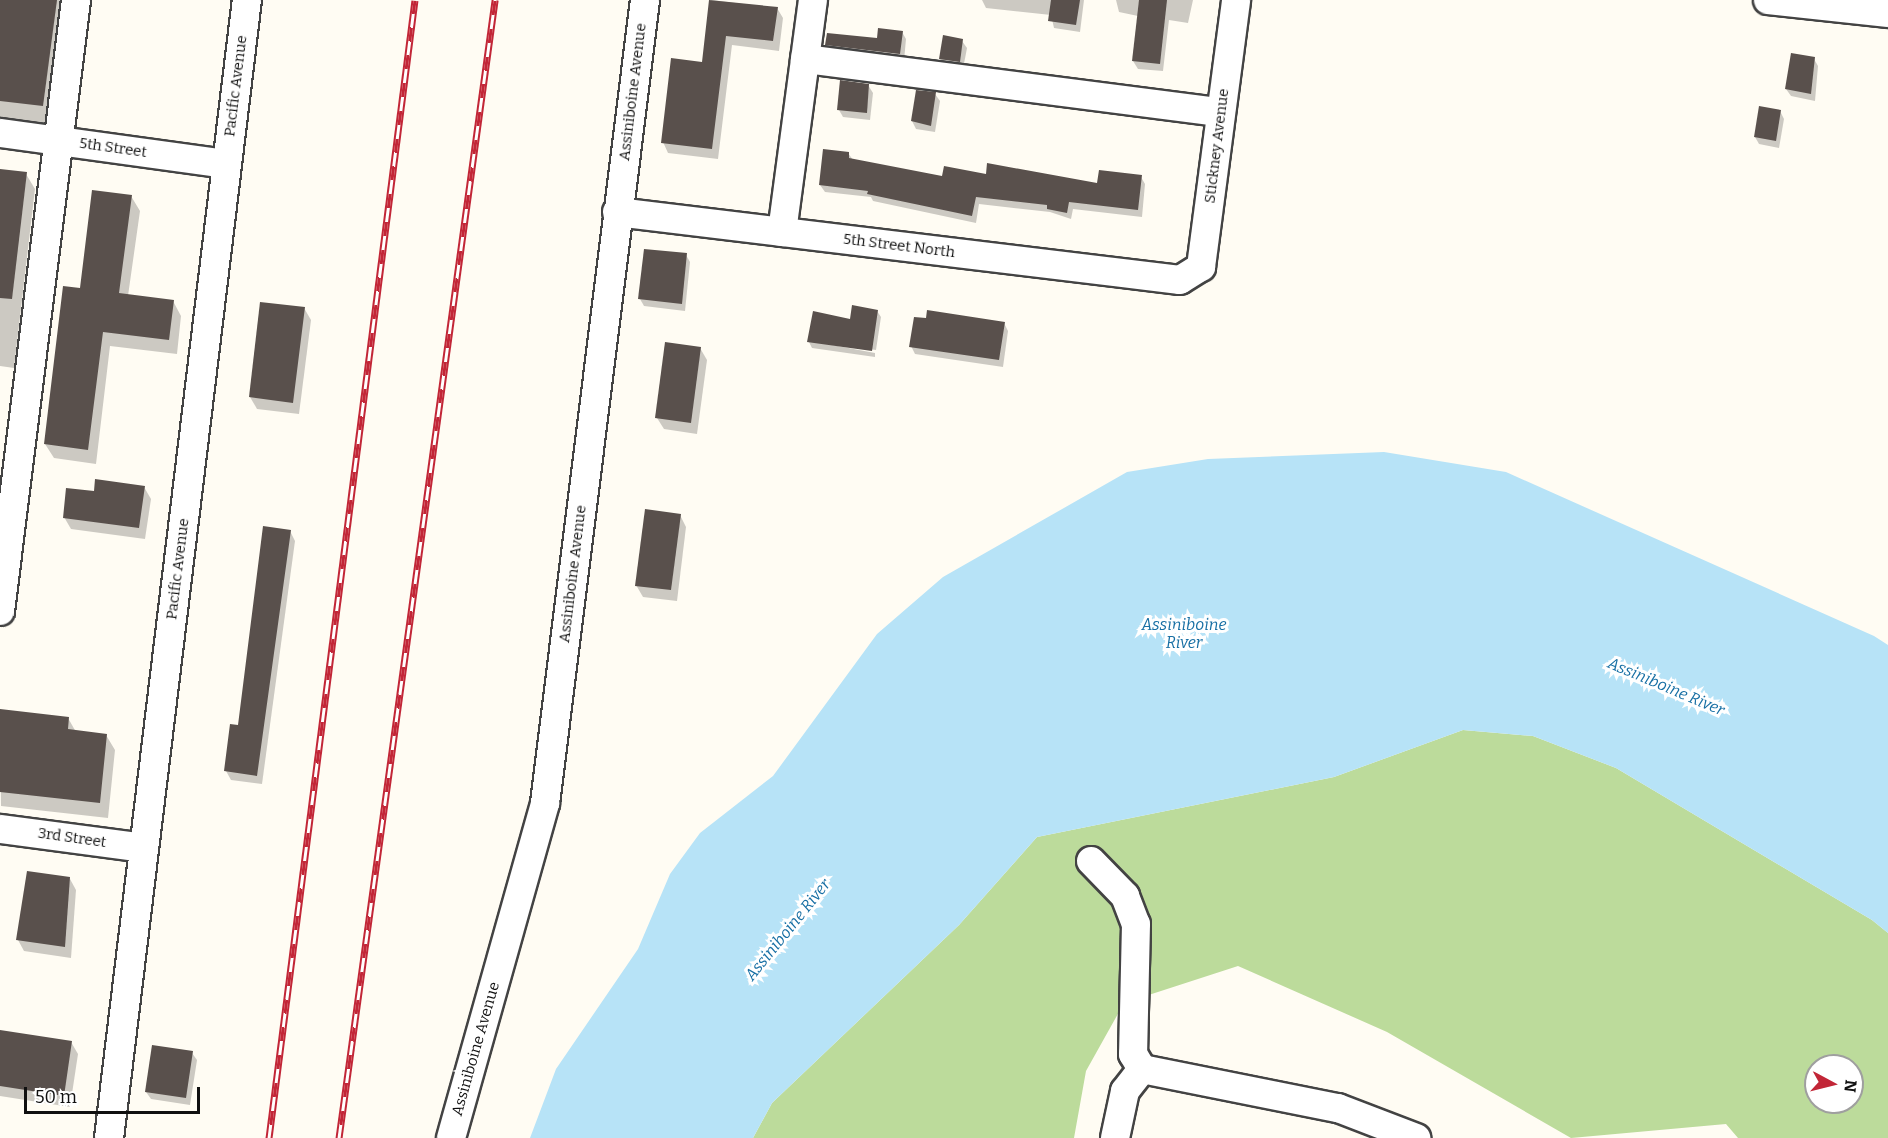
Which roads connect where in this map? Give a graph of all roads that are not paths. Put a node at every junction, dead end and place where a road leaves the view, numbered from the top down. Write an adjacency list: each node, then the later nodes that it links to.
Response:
1 (76, 0): 11 (street)
2 (247, 0): 12 (street, Pacific Avenue)
3 (645, 0): 13 (street, Assiniboine Avenue)
4 (813, 0): 8 (street)
5 (1236, 0): 9 (street, Stickney Avenue)
6 (1768, 0): 7 (street)
7 (1888, 13)
8 (805, 59): 9 (street); 14 (street)
9 (1221, 112): 15 (street, Stickney Avenue)
10 (0, 134): 11 (street, 5th Street)
11 (57, 141): 12 (street, 5th Street); 16 (street)
12 (226, 164): 18 (street, Pacific Avenue)
13 (617, 212): 14 (street, 5th Street North); 22 (street, Assiniboine Avenue)
14 (782, 232): 15 (street, 5th Street North)
15 (1180, 280)
16 (0, 611)
17 (0, 829): 18 (street, 3rd Street)
18 (144, 848): 21 (street, Pacific Avenue)
19 (1091, 861): 20 (street)
20 (1142, 1069): 23 (street); 24 (street)
21 (109, 1138)
22 (451, 1138)
23 (1115, 1138)
24 (1416, 1138)

